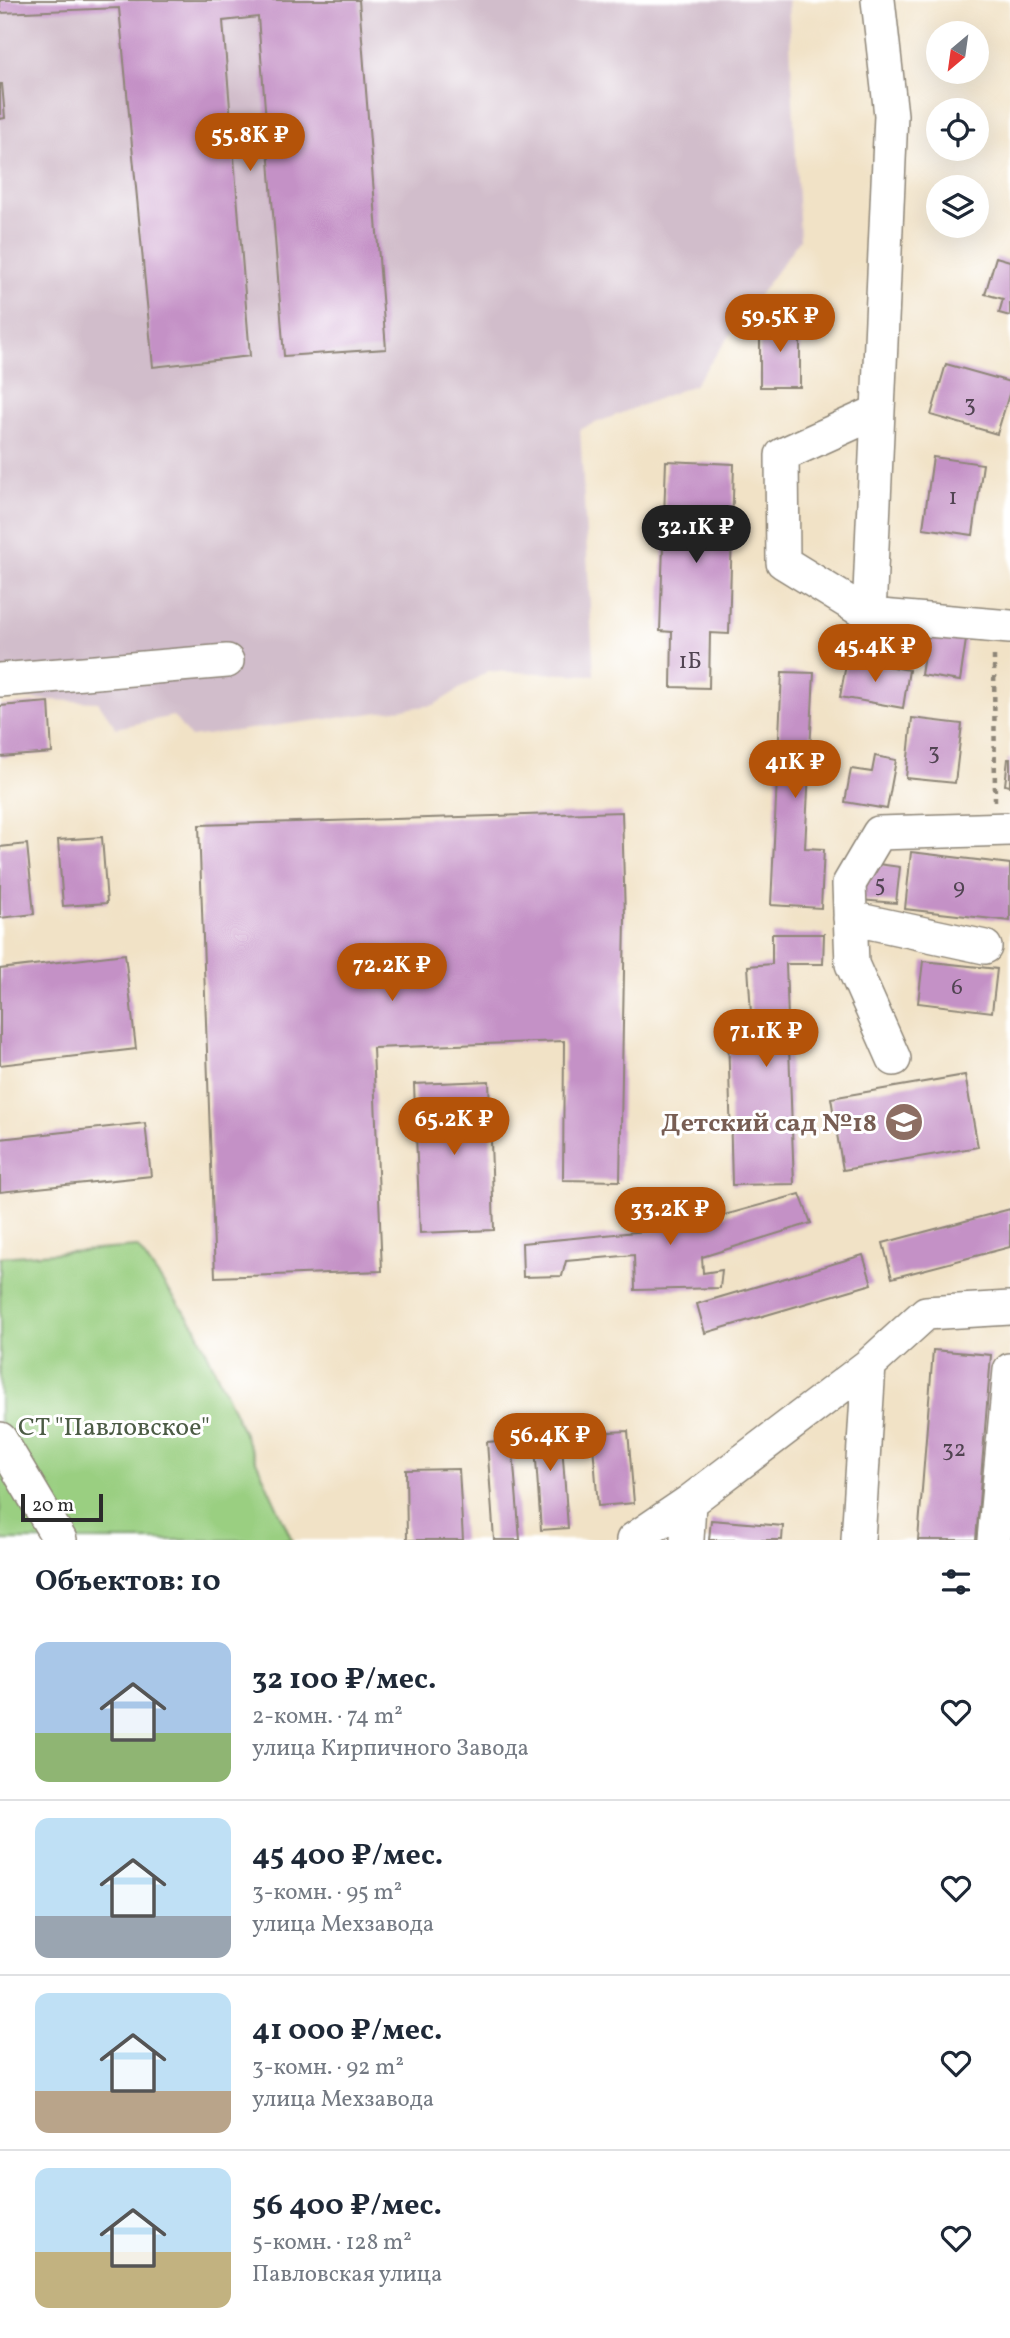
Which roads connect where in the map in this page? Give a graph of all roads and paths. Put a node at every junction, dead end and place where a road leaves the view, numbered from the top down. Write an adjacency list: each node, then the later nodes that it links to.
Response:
1 (878, 0): 2 (street)
2 (877, 412): 3 (street); 3 (street)
3 (869, 615): 4 (street)
4 (1002, 626): 7 (path)
5 (227, 661): 6 (street)
6 (0, 680)
7 (1003, 830): 8 (street)
8 (850, 918): 9 (street); 10 (street)
9 (985, 947)
10 (894, 1059)
11 (1010, 1308): 12 (street)
12 (869, 1365): 15 (street); 19 (street)
13 (1010, 1370): 20 (street)
14 (0, 1439): 16 (street)
15 (689, 1502): 17 (street); 18 (street)
16 (60, 1540)
17 (634, 1540)
18 (687, 1540)
19 (858, 1540)
20 (994, 1540)

